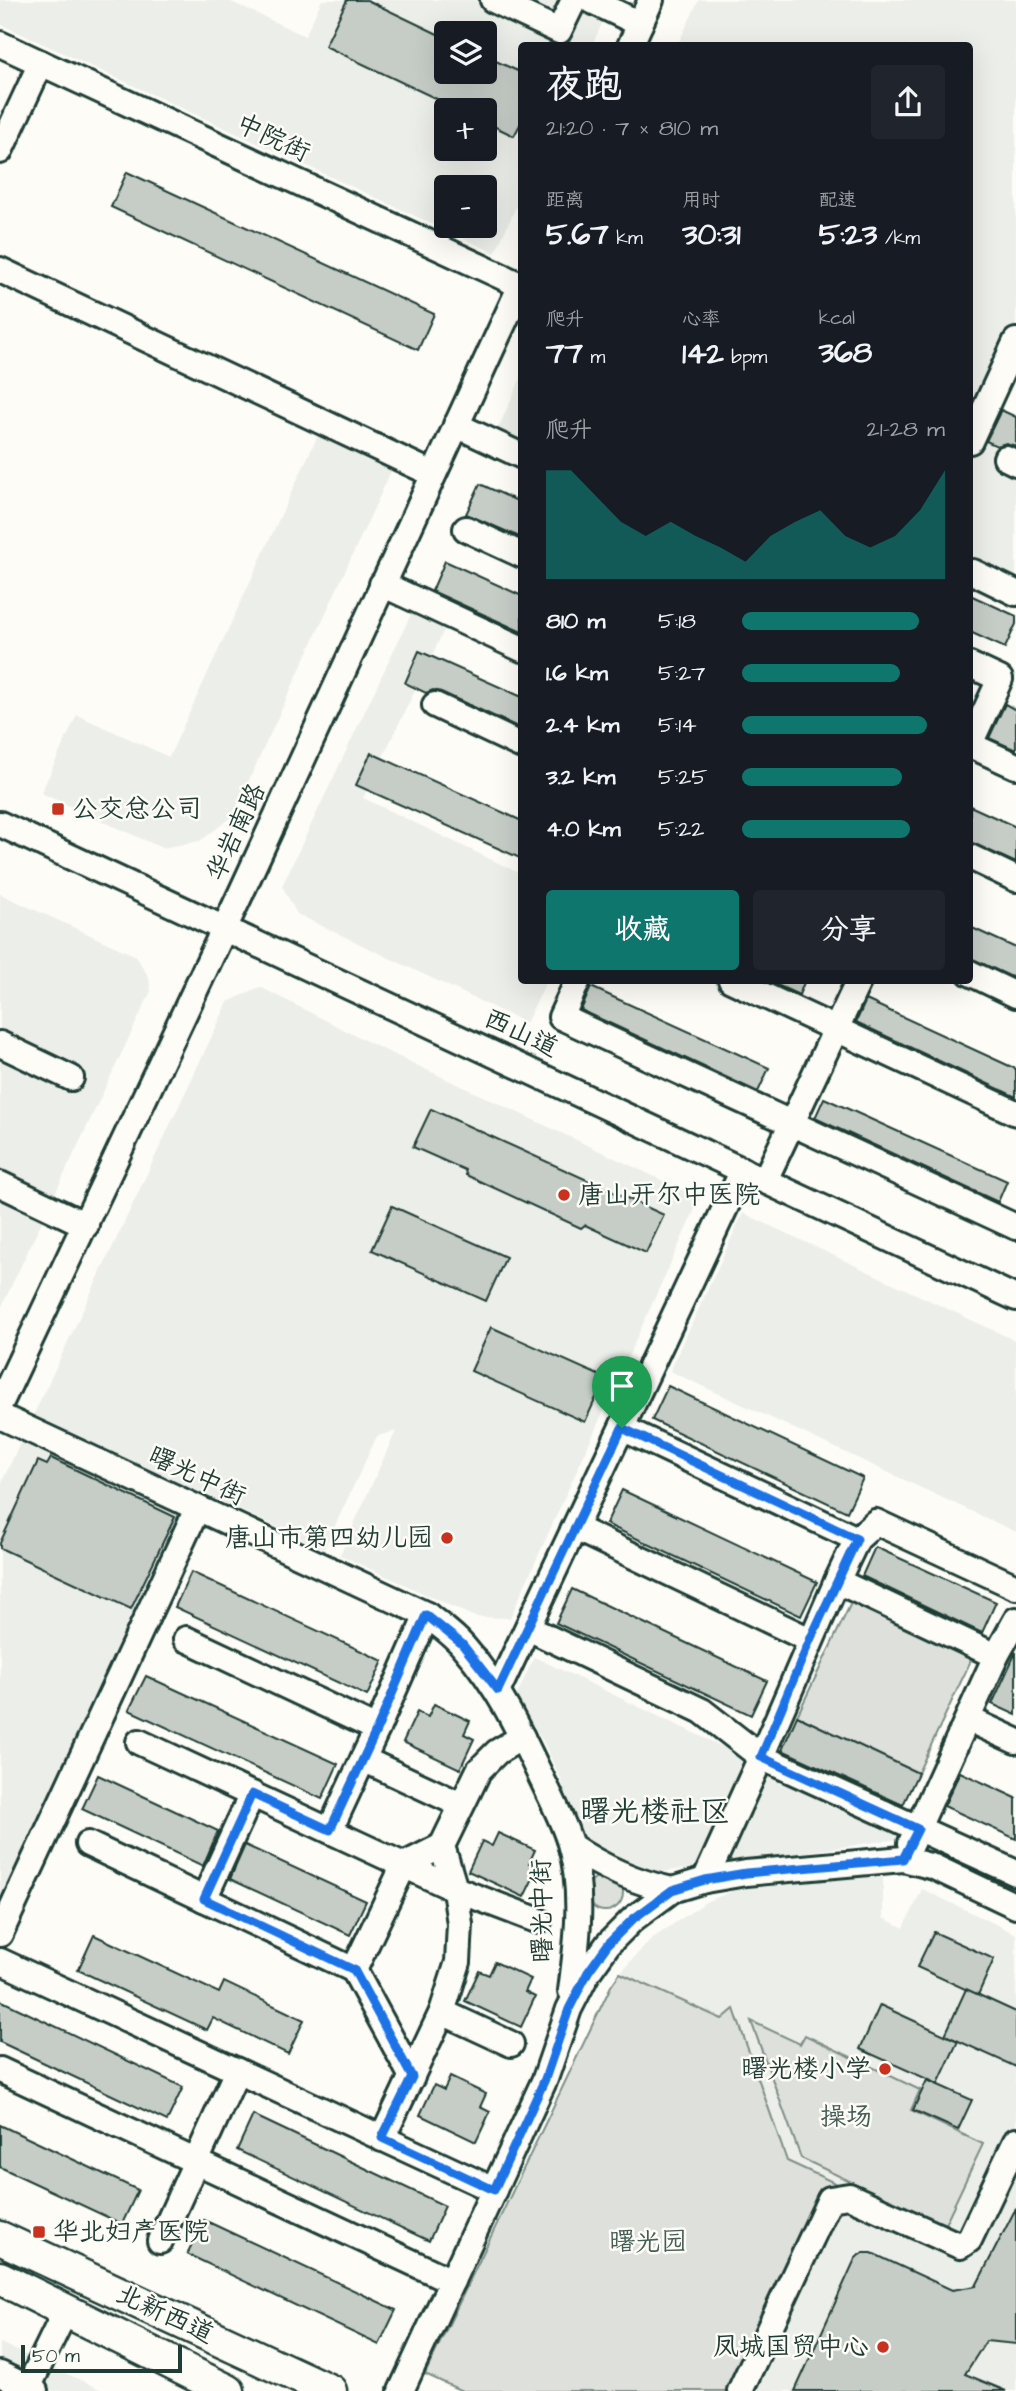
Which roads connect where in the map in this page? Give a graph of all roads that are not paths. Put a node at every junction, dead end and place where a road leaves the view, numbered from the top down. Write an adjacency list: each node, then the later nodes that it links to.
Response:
1 (493, 0): 2 (street)
2 (574, 0)
3 (590, 0): 5 (street)
4 (651, 0): 5 (street)
5 (635, 34)
6 (0, 44): 7 (street, 中院街)
7 (41, 63): 8 (street); 10 (street, 中院街)
8 (0, 151)
9 (0, 270): 16 (street)
10 (518, 283)
11 (518, 291): 13 (street, 华岩南路)
12 (1016, 341): 14 (street)
13 (456, 425): 15 (street); 16 (street, 华岩南路)
14 (973, 434)
15 (518, 454)
16 (433, 474): 20 (street, 华岩南路)
17 (467, 529): 18 (street)
18 (518, 553)
19 (973, 572): 21 (street)
20 (382, 584): 22 (street); 33 (street, 华岩南路)
21 (1016, 593)
22 (518, 647)
23 (973, 665): 24 (street)
24 (1008, 680): 26 (street)
25 (435, 705): 27 (street)
26 (973, 739)
27 (518, 744)
28 (973, 745): 29 (street)
29 (1016, 766)
30 (0, 824): 33 (street, 西山道)
31 (973, 858): 32 (street)
32 (1016, 878)
33 (224, 928): 44 (street, 西山道); 46 (street, 华岩南路)
34 (973, 974): 38 (street)
35 (576, 984): 43 (street)
36 (740, 984): 39 (street)
37 (857, 984): 39 (street)
38 (1016, 995)
39 (836, 1029): 42 (street); 43 (street)
40 (0, 1044): 41 (street)
41 (71, 1077)
42 (1016, 1113)
43 (792, 1124): 44 (street); 47 (street)
44 (754, 1175): 48 (street, 西山道); 51 (street)
45 (0, 1184): 46 (street)
46 (86, 1225): 49 (street, 华岩南路)
47 (1016, 1227)
48 (1016, 1298)
49 (0, 1404)
50 (0, 1416): 52 (street, 曙光中街)
51 (622, 1428): 53 (street); 54 (street)
52 (197, 1509): 57 (street, 曙光中街); 87 (street)
53 (575, 1528): 59 (street); 61 (street)
54 (857, 1539): 55 (street); 56 (street)
55 (837, 1581): 61 (street); 62 (street)
56 (1016, 1587)
57 (426, 1615): 63 (street, 曙光中街); 65 (street)
58 (1016, 1617): 62 (street)
59 (528, 1628): 63 (street); 69 (street)
60 (186, 1639): 65 (street)
61 (810, 1640): 69 (street)
62 (996, 1656): 64 (street)
63 (498, 1690): 66 (street, 曙光中街)
64 (968, 1719): 67 (street); 73 (street)
65 (377, 1729): 70 (street)
66 (522, 1737): 72 (street); 77 (street, 曙光中街)
67 (1016, 1741)
68 (139, 1742): 71 (street)
69 (761, 1757): 73 (street); 81 (street)
70 (363, 1759): 72 (street); 74 (street)
71 (252, 1794): 74 (street); 84 (street)
72 (461, 1805): 76 (street)
73 (918, 1829): 78 (street); 80 (street)
74 (330, 1830): 79 (street)
75 (88, 1844): 84 (street)
76 (442, 1846): 79 (street); 82 (street)
77 (571, 1846): 83 (street); 90 (street, 曙光中街)
78 (903, 1859): 81 (street, 曙光中街); 85 (street, 曙光中街)
79 (404, 1865): 82 (street); 89 (street)
80 (1016, 1874)
81 (705, 1880): 83 (street, 曙光中街)
82 (455, 1889): 86 (street); 91 (street)
83 (672, 1890): 90 (street, 曙光中街)
84 (204, 1899): 89 (street)
85 (1016, 1906)
86 (539, 1922)
87 (0, 1934)
88 (0, 1961): 94 (street)
89 (354, 1970): 95 (street)
90 (569, 2009): 100 (street, 曙光中街)
91 (442, 2012): 92 (street); 95 (street)
92 (511, 2044)
93 (0, 2070): 99 (street)
94 (237, 2071): 96 (street); 99 (street)
95 (412, 2077): 96 (street)
96 (382, 2138): 100 (street)
97 (1016, 2141): 111 (street)
98 (1016, 2156): 112 (street)
99 (196, 2162): 102 (street); 104 (street)
100 (494, 2190): 104 (street, 曙光中街)
101 (0, 2238): 109 (main road, 北新西道)
102 (160, 2241)
103 (0, 2278): 105 (main road, 北新西道)
104 (452, 2281): 110 (street, 曙光中街)
105 (66, 2310): 107 (street); 108 (main road, 北新西道)
106 (0, 2374): 107 (street)
107 (32, 2389)
108 (228, 2391)
109 (330, 2391)
110 (401, 2391)
111 (740, 2391)
112 (748, 2391)

